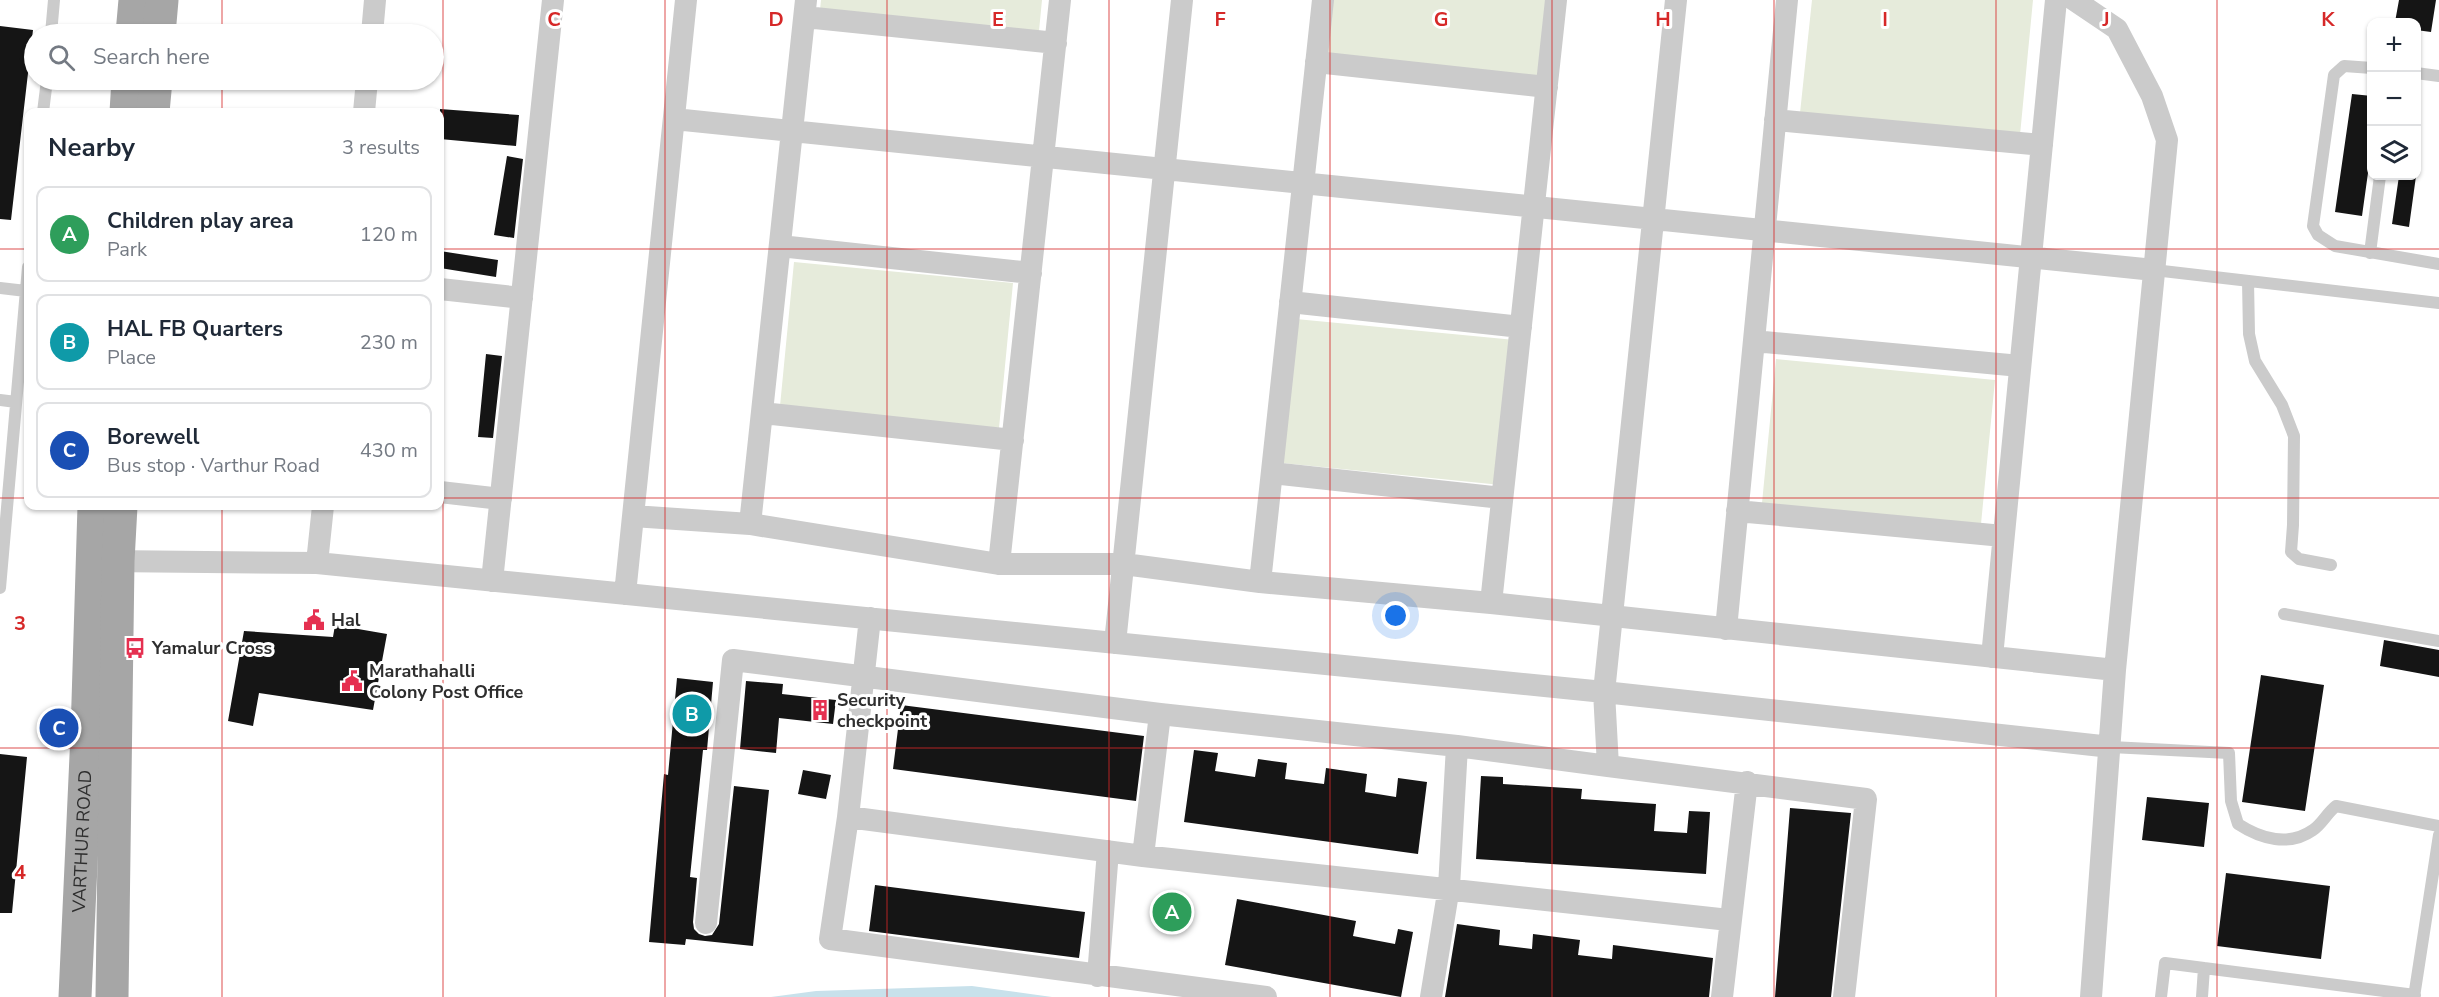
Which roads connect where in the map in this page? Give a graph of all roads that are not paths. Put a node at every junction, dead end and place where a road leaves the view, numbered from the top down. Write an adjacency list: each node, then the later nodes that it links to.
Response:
1 (54, 0): 16 (lane)
2 (135, 0): 17 (main road)
3 (162, 0): 18 (main road)
4 (375, 0): 19 (street)
5 (553, 0): 55 (street)
6 (686, 0): 34 (street)
7 (1060, 0): 20 (street)
8 (1182, 0): 39 (street)
9 (1323, 0): 21 (street)
10 (1556, 0): 25 (street)
11 (1676, 0): 43 (street)
12 (1787, 0): 35 (street)
13 (2056, 0): 37 (street)
14 (2074, 0): 49 (street)
15 (806, 8): 20 (street); 36 (street)
16 (52, 24)
17 (133, 24)
18 (160, 24)
19 (373, 24)
20 (1056, 43): 38 (street)
21 (1316, 62): 25 (street); 41 (street)
22 (2367, 68): 46 (lane)
23 (2421, 74): 24 (lane)
24 (2439, 76)
25 (1546, 87): 42 (street)
26 (46, 90): 30 (lane)
27 (127, 90): 31 (main road)
28 (155, 90): 32 (main road)
29 (366, 90): 33 (street)
30 (44, 108)
31 (126, 108)
32 (153, 108)
33 (364, 108)
34 (674, 118): 36 (street); 74 (street)
35 (1775, 120): 37 (street); 44 (street)
36 (792, 130): 38 (street); 45 (street)
37 (2042, 145): 47 (street)
38 (1044, 156): 39 (street); 50 (street)
39 (1165, 169): 41 (street); 80 (street)
40 (2379, 180): 46 (lane)
41 (1303, 183): 42 (street); 56 (street)
42 (1534, 207): 43 (street); 59 (street)
43 (1653, 219): 44 (street); 88 (street)
44 (1765, 230): 47 (street); 60 (street)
45 (780, 246): 50 (street); 64 (street)
46 (2370, 252): 48 (lane)
47 (2031, 258): 49 (street); 61 (street)
48 (2439, 264)
49 (2154, 270): 51 (lane); 94 (street)
50 (1031, 273): 65 (street)
51 (2248, 280): 57 (lane); 81 (lane)
52 (0, 288): 54 (lane)
53 (444, 289): 55 (street)
54 (24, 291)
55 (522, 298): 69 (street)
56 (1290, 302): 59 (street); 66 (street)
57 (2439, 303)
58 (24, 313): 63 (lane)
59 (1521, 327): 68 (street)
60 (1754, 340): 61 (street); 73 (street)
61 (2020, 366): 76 (street)
62 (0, 400): 63 (lane)
63 (16, 402): 84 (lane)
64 (762, 413): 65 (street); 75 (street)
65 (1013, 440): 79 (street)
66 (1272, 473): 68 (street); 83 (street)
67 (444, 492): 69 (street)
68 (1502, 498): 86 (street)
69 (501, 499): 82 (street)
70 (95, 510): 77 (main road, VARTHUR ROAD)
71 (120, 510): 77 (main road, VARTHUR ROAD)
72 (323, 510): 78 (street)
73 (1737, 511): 76 (street); 90 (street)
74 (633, 516): 75 (street); 85 (street)
75 (750, 524): 79 (street)
76 (2003, 536): 93 (street)
77 (105, 561): 78 (street); 113 (main road, VARTHUR ROAD); 114 (main road, VARTHUR ROAD)
78 (317, 563): 82 (street)
79 (999, 564): 80 (street)
80 (1124, 564): 83 (street); 92 (street)
81 (2331, 566)
82 (492, 581): 85 (street)
83 (1260, 582): 86 (street)
84 (0, 588)
85 (625, 594): 89 (street)
86 (1491, 603): 88 (street)
87 (2284, 614): 91 (lane)
88 (1612, 616): 90 (street); 96 (street)
89 (870, 618): 92 (street); 95 (street)
90 (1726, 629): 93 (street)
91 (2439, 641)
92 (1115, 643): 96 (street)
93 (1992, 657): 94 (street)
94 (2115, 670): 99 (street)
95 (864, 675): 97 (street); 102 (street); 109 (street)
96 (1604, 692): 99 (street); 100 (street)
97 (1160, 714): 98 (street); 106 (street)
98 (1457, 746): 100 (street); 107 (street)
99 (2110, 747): 103 (lane); 119 (street)
100 (1608, 766): 101 (street)
101 (1747, 782): 108 (street); 118 (street)
102 (848, 817): 105 (street); 111 (street)
103 (2439, 826)
104 (2439, 835): 112 (lane)
105 (1108, 851): 106 (street); 111 (street)
106 (1143, 856): 107 (street)
107 (1449, 887): 108 (street); 116 (street)
108 (1729, 920): 117 (street)
109 (705, 923)
110 (2204, 968): 112 (lane); 120 (lane); 121 (lane)
111 (1098, 976): 115 (street)
112 (2414, 996)
113 (75, 997)
114 (112, 997)
115 (1266, 997)
116 (1431, 997)
117 (1722, 997)
118 (1844, 997)
119 (2091, 997)
120 (2161, 997)
121 (2202, 997)

